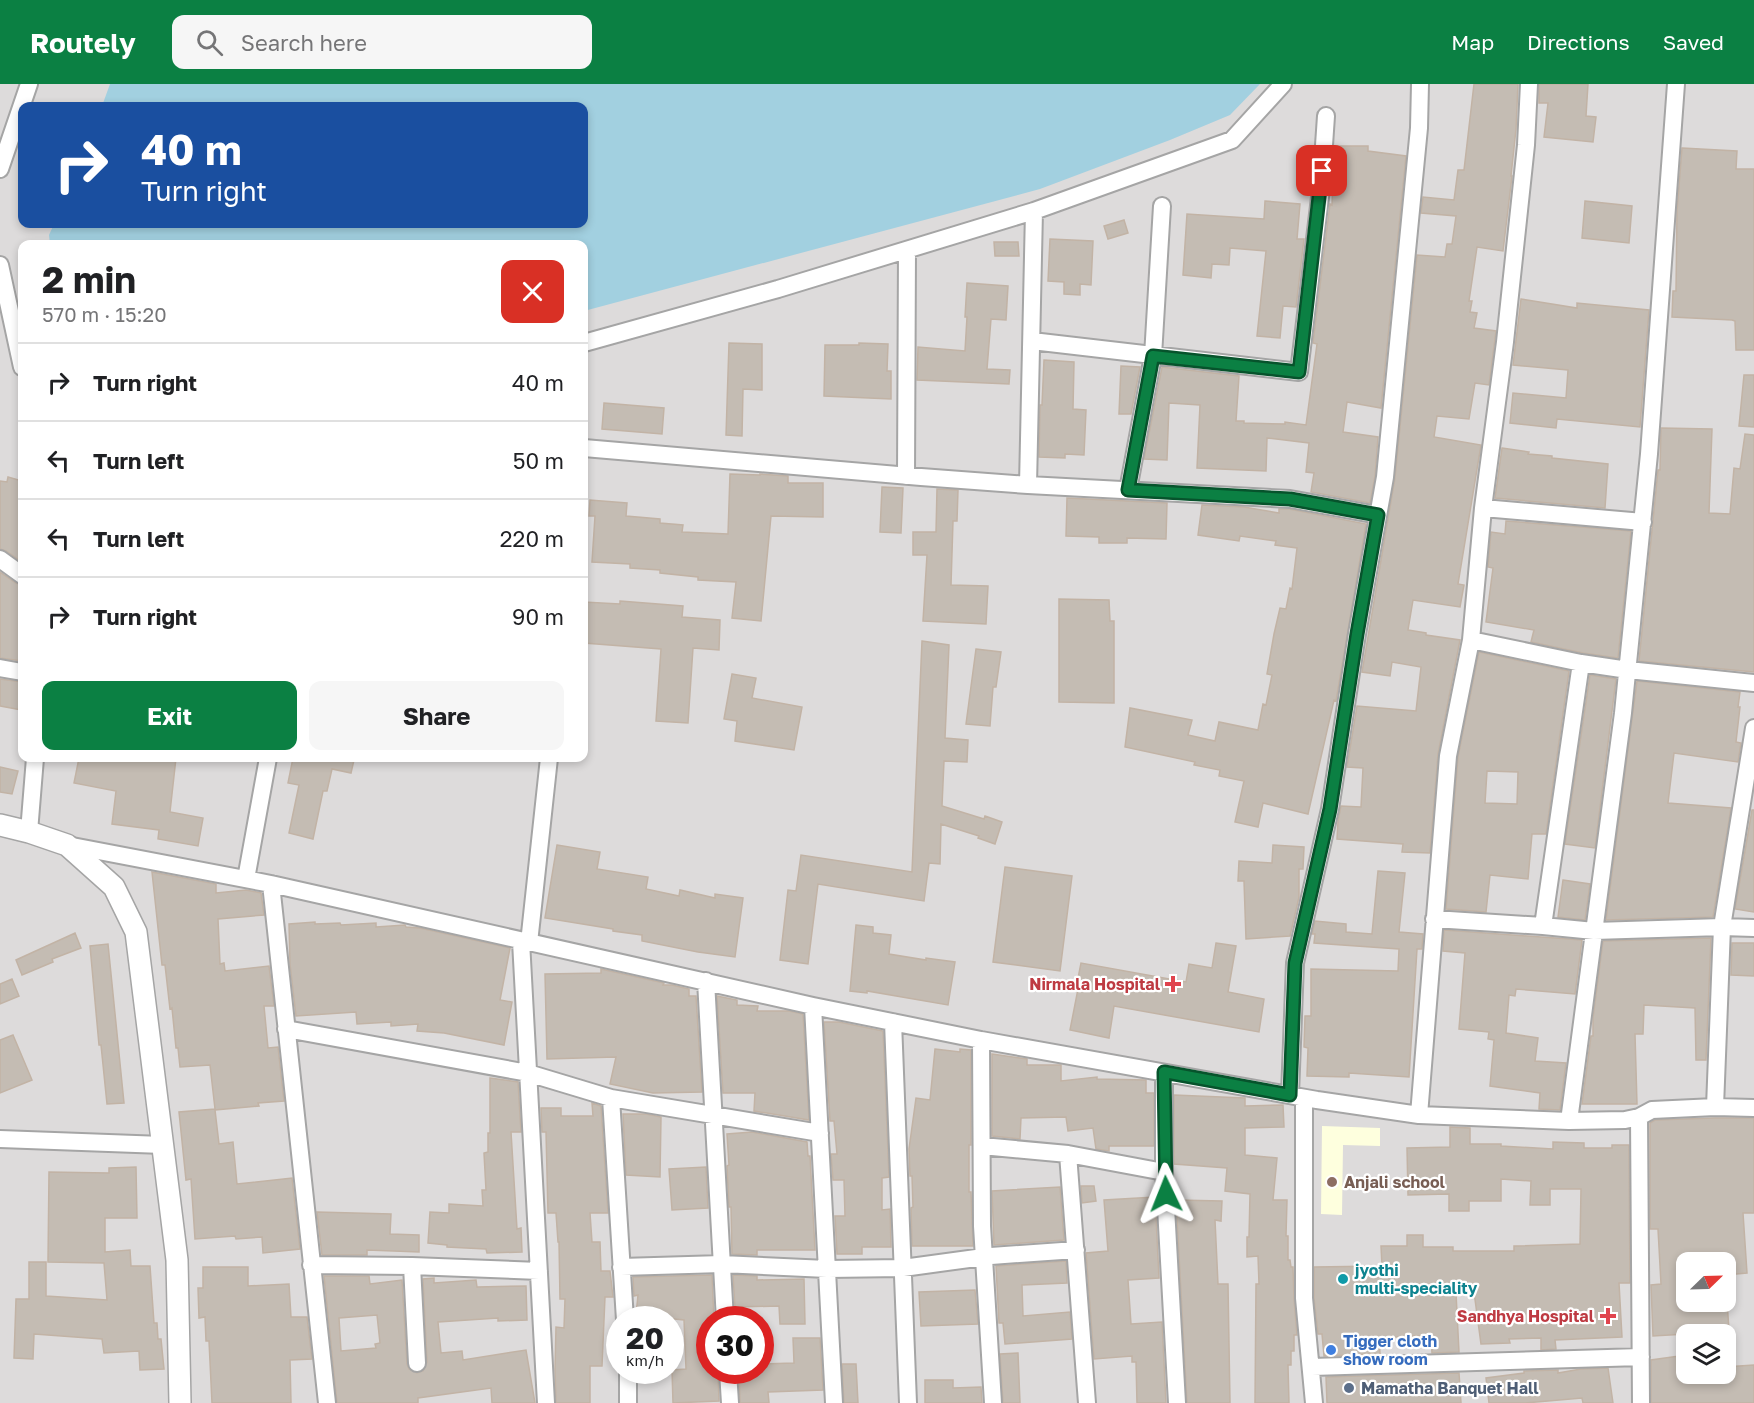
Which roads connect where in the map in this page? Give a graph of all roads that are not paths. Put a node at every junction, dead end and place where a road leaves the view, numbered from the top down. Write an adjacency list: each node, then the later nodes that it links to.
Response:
1 (29, 84): 6 (street)
2 (1283, 84): 11 (street)
3 (1420, 84): 23 (street)
4 (1529, 84): 22 (street)
5 (1676, 84): 24 (street)
6 (23, 102)
7 (18, 116): 9 (street)
8 (1326, 116): 17 (street)
9 (0, 169)
10 (1162, 206): 17 (street)
11 (1034, 211): 12 (street); 14 (street)
12 (906, 250): 15 (street); 19 (street)
13 (0, 265): 16 (street)
14 (1032, 341): 17 (street); 20 (street)
15 (588, 342)
16 (18, 348)
17 (1153, 356): 21 (street)
18 (588, 448): 19 (street)
19 (906, 476): 20 (street)
20 (1028, 485): 21 (street)
21 (1128, 490): 23 (street)
22 (1483, 508): 24 (street); 27 (street)
23 (1378, 515): 55 (street)
24 (1643, 522): 30 (street)
25 (0, 559): 26 (street)
26 (18, 572)
27 (1471, 640): 28 (street); 42 (street)
28 (1581, 663): 30 (street); 43 (street)
29 (0, 668): 31 (street)
30 (1628, 670): 32 (street); 46 (street)
31 (18, 671)
32 (1754, 683)
33 (1754, 728): 44 (street)
34 (35, 762): 38 (street)
35 (267, 762): 40 (street)
36 (548, 762): 47 (street)
37 (0, 825): 38 (street)
38 (29, 832): 39 (street)
39 (66, 845): 40 (street); 65 (street)
40 (246, 879): 41 (street)
41 (272, 884): 47 (street); 51 (street)
42 (1434, 920): 43 (street); 60 (street)
43 (1542, 926): 46 (street)
44 (1722, 927): 45 (street); 46 (street); 57 (street)
45 (1754, 928)
46 (1594, 931): 62 (street)
47 (525, 942): 48 (street); 54 (street)
48 (706, 981): 49 (street); 59 (street)
49 (813, 1006): 50 (street); 63 (street)
50 (893, 1022): 52 (street); 75 (street)
51 (286, 1029): 54 (street); 72 (street)
52 (981, 1040): 53 (street); 66 (street)
53 (1164, 1072): 55 (street); 68 (street)
54 (528, 1073): 56 (street); 77 (street)
55 (1298, 1096): 60 (street); 82 (street)
56 (611, 1098): 59 (street); 74 (street)
57 (1715, 1107): 58 (street); 61 (street)
58 (1754, 1108)
59 (714, 1115): 63 (street); 71 (street)
60 (1419, 1115): 62 (street)
61 (1639, 1117): 62 (street); 80 (street)
62 (1569, 1121)
63 (820, 1133): 76 (street)
64 (0, 1139): 65 (street)
65 (163, 1145): 85 (street)
66 (982, 1146): 67 (street); 70 (street)
67 (1068, 1154): 68 (street); 69 (street)
68 (1164, 1172): 94 (street)
69 (1076, 1250): 70 (street); 93 (street)
70 (985, 1257): 75 (street); 92 (street)
71 (722, 1264): 74 (street); 76 (street); 79 (street)
72 (312, 1265): 73 (street); 86 (street)
73 (412, 1266): 77 (street); 81 (street)
74 (621, 1267): 78 (street)
75 (903, 1268): 76 (street); 91 (street)
76 (827, 1269): 90 (street)
77 (539, 1271): 87 (street)
78 (624, 1306)
79 (724, 1306)
80 (1641, 1358): 82 (street); 96 (street)
81 (417, 1363)
82 (1312, 1367): 95 (street)
83 (628, 1384): 88 (street)
84 (729, 1384): 89 (street)
85 (180, 1403)
86 (327, 1403)
87 (546, 1403)
88 (628, 1403)
89 (730, 1403)
90 (834, 1403)
91 (908, 1403)
92 (993, 1403)
93 (1087, 1403)
94 (1177, 1403)
95 (1314, 1403)
96 (1641, 1403)

